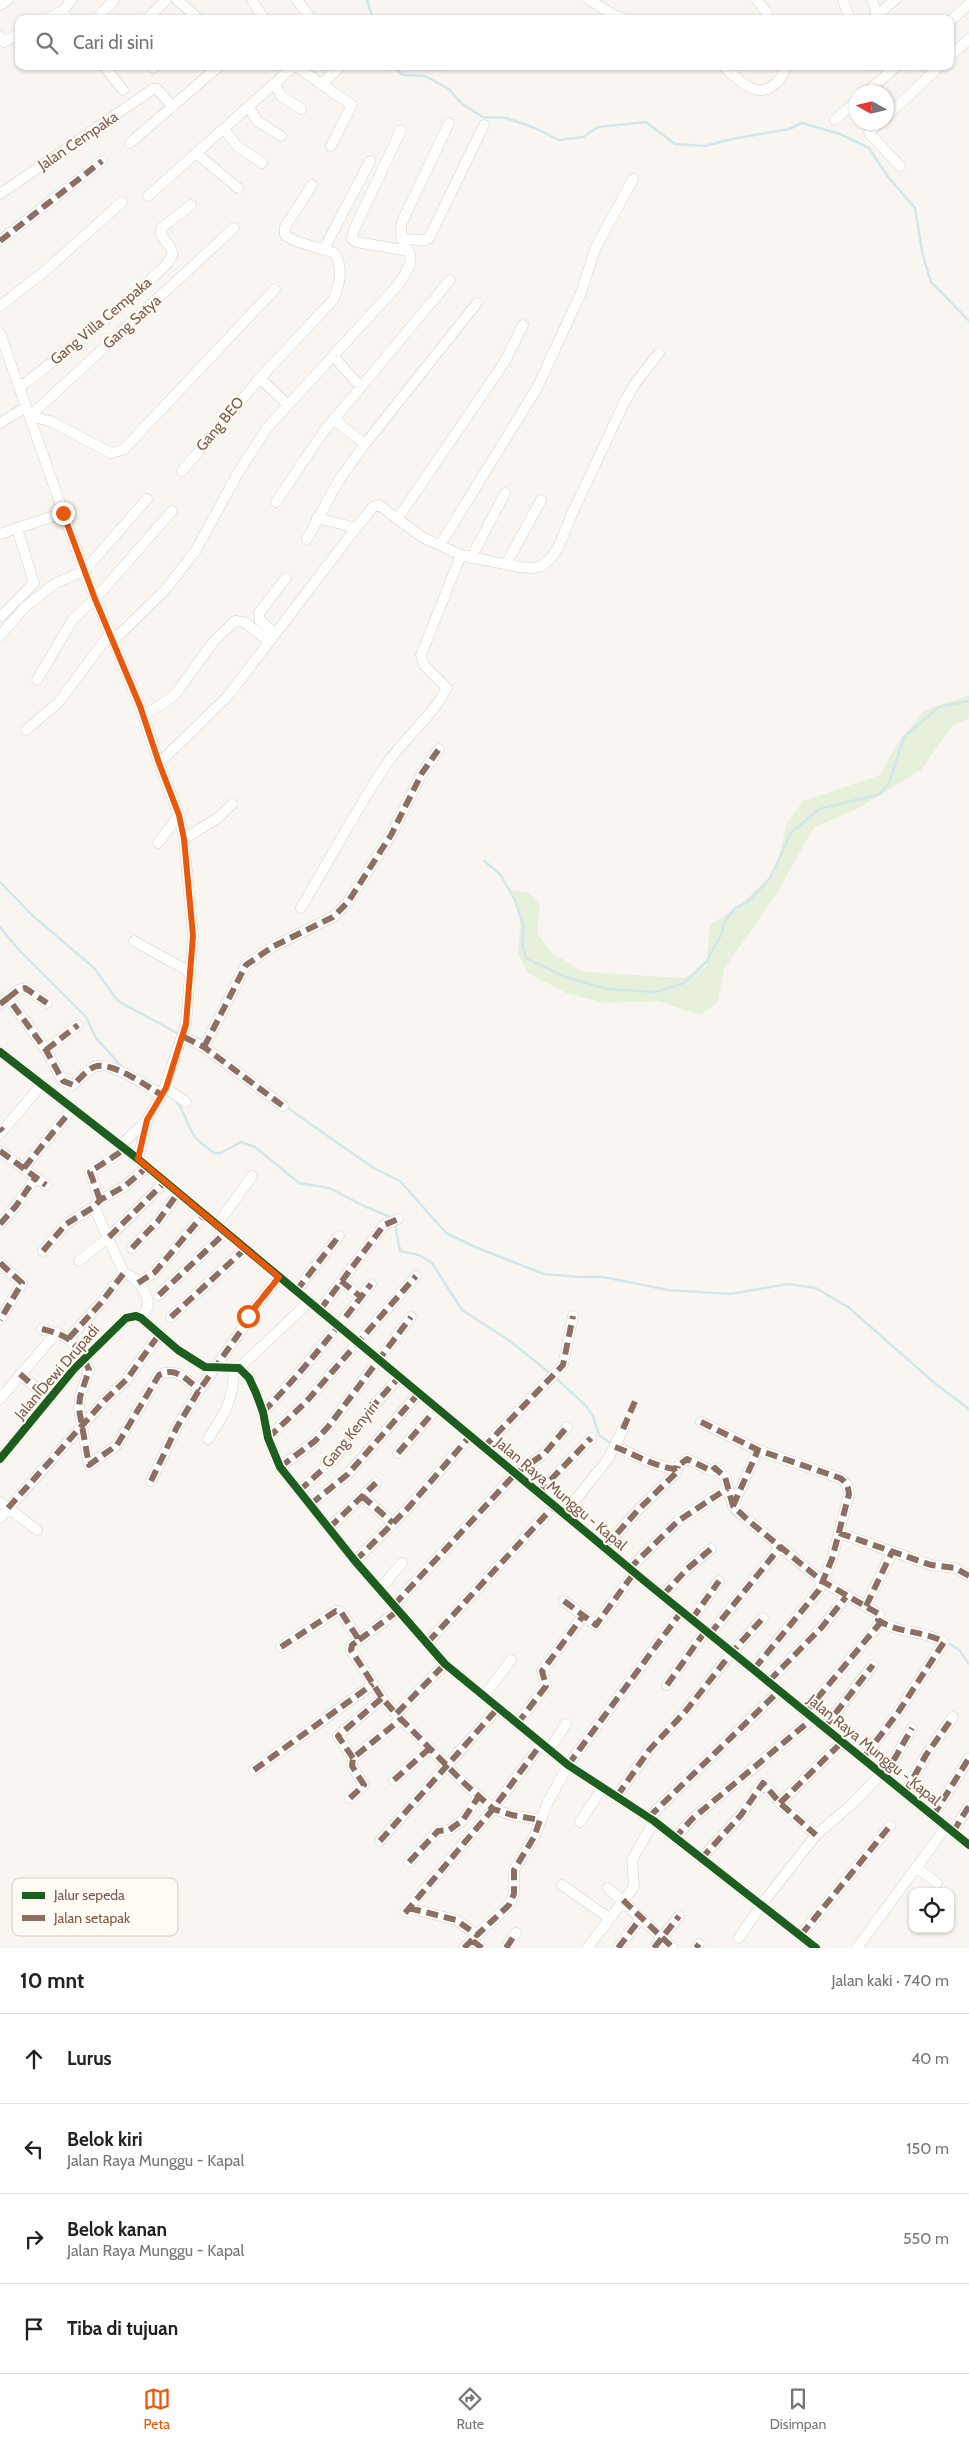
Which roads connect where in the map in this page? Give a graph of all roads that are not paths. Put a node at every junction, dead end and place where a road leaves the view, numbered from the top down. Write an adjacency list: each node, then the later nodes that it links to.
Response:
1 (8, 0): 14 (street)
2 (72, 0): 15 (street)
3 (114, 0): 16 (street)
4 (166, 0): 17 (street)
5 (177, 0): 18 (street)
6 (252, 0): 19 (street)
7 (297, 0): 20 (street)
8 (589, 0): 21 (street)
9 (757, 0): 22 (street)
10 (843, 0): 23 (street)
11 (872, 0): 24 (street)
12 (895, 0): 25 (street)
13 (969, 4): 26 (street)
14 (0, 5)
15 (65, 15)
16 (100, 15)
17 (152, 15)
18 (194, 15)
19 (261, 15)
20 (308, 15)
21 (614, 15)
22 (767, 15)
23 (849, 15)
24 (874, 15)
25 (876, 15)
26 (954, 17)
27 (0, 36): 28 (street)
28 (15, 36)
29 (969, 39): 30 (street)
30 (954, 52)
31 (107, 70): 43 (street)
32 (214, 70): 44 (street)
33 (290, 70): 40 (street)
34 (301, 70): 41 (street)
35 (337, 70): 41 (street)
36 (728, 70): 37 (street)
37 (783, 70)
38 (892, 70): 42 (street)
39 (936, 70): 48 (street)
40 (274, 84): 45 (street); 47 (street)
41 (322, 84): 57 (street)
42 (875, 85)
43 (123, 90)
44 (172, 107): 56 (street); 66 (street, Jalan Cempaka)
45 (248, 107): 52 (street); 55 (street)
46 (849, 108): 49 (street)
47 (301, 109)
48 (894, 109)
49 (835, 120)
50 (449, 123): 71 (street)
51 (484, 125): 71 (street)
52 (224, 129): 58 (street); 61 (street)
53 (401, 130): 74 (street)
54 (872, 130): 62 (street)
55 (281, 136)
56 (130, 144)
57 (331, 146)
58 (196, 154): 65 (street); 67 (street)
59 (102, 161): 72 (street)
60 (370, 161): 73 (street)
61 (262, 163)
62 (900, 166)
63 (633, 179): 104 (street)
64 (312, 186): 73 (street)
65 (238, 188)
66 (0, 194)
67 (148, 196)
68 (122, 202): 78 (street)
69 (191, 205): 85 (street, Gang Villa Cempaka)
70 (234, 228): 87 (street, Gang Satya)
71 (401, 239): 74 (street)
72 (0, 241)
73 (324, 249): 83 (street, Gang BEO)
74 (409, 251): 82 (street)
75 (450, 280): 84 (street)
76 (275, 289): 87 (street)
77 (477, 303): 90 (street)
78 (0, 306)
79 (523, 325): 99 (street)
80 (0, 333): 85 (street)
81 (659, 353): 106 (street)
82 (334, 357): 84 (street); 86 (street)
83 (260, 378): 86 (street); 91 (street, Gang BEO)
84 (361, 387): 88 (street)
85 (19, 388): 87 (street)
86 (288, 404): 112 (street)
87 (28, 412): 89 (street, Gang Satya); 97 (street)
88 (333, 419): 90 (street); 95 (street)
89 (0, 423)
90 (365, 444): 98 (street)
91 (182, 471)
92 (505, 493): 105 (street)
93 (147, 499): 107 (street)
94 (541, 500): 106 (street)
95 (276, 502)
96 (172, 511): 109 (street)
97 (63, 513): 100 (street); 107 (street)
98 (317, 518): 101 (street); 103 (street)
99 (398, 518): 101 (street); 104 (street)
100 (17, 528): 102 (street); 110 (street)
101 (356, 528): 113 (street)
102 (0, 534)
103 (307, 539)
104 (440, 545): 105 (street)
105 (466, 556): 106 (street); 123 (street)
106 (506, 564)
107 (84, 571): 109 (street); 111 (street)
108 (286, 578): 113 (street)
109 (95, 599): 112 (street); 114 (street)
110 (0, 617)
111 (0, 636)
112 (112, 636): 115 (street); 116 (street)
113 (272, 637): 115 (street); 118 (street)
114 (37, 680)
115 (144, 716): 118 (street)
116 (26, 730)
117 (439, 750): 130 (street)
118 (159, 763): 120 (street)
119 (232, 804): 121 (street)
120 (179, 815): 121 (street); 122 (street)
121 (184, 839): 125 (street)
122 (158, 843)
123 (301, 908)
124 (134, 941): 125 (street)
125 (190, 972): 129 (street)
126 (4, 1001): 127 (street); 131 (street)
127 (46, 1003)
128 (78, 1025): 131 (street)
129 (187, 1038): 130 (street); 135 (street)
130 (204, 1047): 138 (street)
131 (46, 1050): 133 (street)
132 (0, 1052): 134 (street, Jalan Raya Munggu - Kapal)
133 (64, 1081): 135 (street); 136 (street)
134 (41, 1085): 136 (street, Jalan Raya Munggu - Kapal); 141 (street)
135 (164, 1092): 137 (street); 140 (street)
136 (52, 1093): 139 (street, Jalan Raya Munggu - Kapal)
137 (186, 1102)
138 (283, 1106)
139 (72, 1109): 142 (street, Jalan Raya Munggu - Kapal); 146 (street)
140 (147, 1120): 142 (street); 144 (street)
141 (1, 1131)
142 (123, 1148): 144 (street, Jalan Raya Munggu - Kapal); 152 (street)
143 (0, 1151): 146 (street)
144 (138, 1159): 145 (street, Jalan Raya Munggu - Kapal)
145 (147, 1166): 149 (street, Jalan Raya Munggu - Kapal); 152 (street)
146 (24, 1168): 148 (street)
147 (252, 1176): 156 (street)
148 (36, 1177): 150 (street); 155 (street)
149 (165, 1182): 151 (street, Jalan Raya Munggu - Kapal); 158 (street)
150 (46, 1185)
151 (178, 1193): 153 (street, Jalan Raya Munggu - Kapal); 159 (street)
152 (97, 1203): 158 (street); 161 (street)
153 (204, 1214): 156 (street, Jalan Raya Munggu - Kapal); 167 (street)
154 (398, 1219): 168 (street)
155 (0, 1224)
156 (221, 1229): 160 (street, Jalan Raya Munggu - Kapal); 171 (street)
157 (339, 1236): 170 (street)
158 (109, 1237): 162 (street); 164 (street)
159 (132, 1248)
160 (245, 1249): 166 (street, Jalan Raya Munggu - Kapal); 178 (street)
161 (43, 1251)
162 (79, 1260)
163 (0, 1263): 179 (street)
164 (124, 1273): 167 (street); 184 (street)
165 (416, 1276): 185 (street)
166 (279, 1277): 170 (street, Jalan Raya Munggu - Kapal); 188 (street)
167 (141, 1281): 177 (street)
168 (341, 1282): 172 (street); 174 (street)
169 (371, 1284): 172 (street)
170 (296, 1291): 173 (street, Jalan Raya Munggu - Kapal)
171 (159, 1295)
172 (361, 1297): 180 (street)
173 (310, 1302): 174 (street, Jalan Raya Munggu - Kapal); 189 (street)
174 (320, 1310): 180 (street, Jalan Raya Munggu - Kapal)
175 (573, 1316): 207 (street)
176 (411, 1317): 187 (street)
177 (141, 1318): 183 (street); 186 (street, Jalan Dewi Drupadi)
178 (171, 1318)
179 (0, 1320)
180 (340, 1326): 185 (street, Jalan Raya Munggu - Kapal); 197 (street)
181 (42, 1329): 182 (street)
182 (57, 1332): 184 (street); 190 (street)
183 (160, 1333): 188 (street); 199 (street)
184 (69, 1338): 186 (street)
185 (359, 1342): 187 (street, Jalan Raya Munggu - Kapal); 203 (street)
186 (83, 1359): 195 (street, Jalan Dewi Drupadi); 199 (street)
187 (380, 1360): 191 (street, Jalan Raya Munggu - Kapal); 212 (street)
188 (216, 1366): 189 (street); 192 (street)
189 (237, 1368): 197 (street); 205 (street)
190 (20, 1374): 194 (street); 195 (street)
191 (400, 1376): 193 (street, Jalan Raya Munggu - Kapal); 217 (street, Gang Kenyiri)
192 (200, 1390): 199 (street); 214 (street)
193 (419, 1393): 196 (street, Jalan Raya Munggu - Kapal); 220 (street)
194 (0, 1399)
195 (50, 1400): 210 (street, Jalan Dewi Drupadi)
196 (437, 1408): 202 (street, Jalan Raya Munggu - Kapal); 209 (street)
197 (263, 1412): 203 (street)
198 (701, 1422): 208 (street)
199 (81, 1426): 221 (street)
200 (567, 1427): 213 (street)
201 (623, 1429): 206 (street)
202 (470, 1436): 207 (street, Jalan Raya Munggu - Kapal); 226 (street)
203 (268, 1438): 212 (street)
204 (591, 1438): 218 (street)
205 (208, 1439)
206 (615, 1447): 211 (street); 224 (street)
207 (484, 1448): 213 (street, Jalan Raya Munggu - Kapal)
208 (758, 1450): 223 (street); 229 (street)
209 (398, 1453)
210 (0, 1460)
211 (678, 1466): 216 (street); 231 (street)
212 (280, 1467): 217 (street)
213 (515, 1474): 218 (street, Jalan Raya Munggu - Kapal); 245 (street)
214 (151, 1481)
215 (376, 1483): 219 (street)
216 (728, 1488): 223 (street); 236 (street)
217 (299, 1491): 220 (street)
218 (538, 1493): 222 (street, Jalan Raya Munggu - Kapal)
219 (362, 1496): 226 (street); 227 (street)
220 (311, 1504): 227 (street)
221 (4, 1505): 225 (street); 228 (street)
222 (554, 1506): 224 (street, Jalan Raya Munggu - Kapal); 253 (street)
223 (733, 1506): 230 (street)
224 (564, 1514): 231 (street, Jalan Raya Munggu - Kapal)
225 (0, 1518)
226 (393, 1523): 234 (street)
227 (329, 1528): 234 (street)
228 (37, 1530)
229 (839, 1533): 233 (street); 238 (street)
230 (781, 1546): 238 (street); 251 (street)
231 (605, 1547): 236 (street, Jalan Raya Munggu - Kapal)
232 (711, 1549): 241 (street)
233 (892, 1552): 237 (street); 244 (street)
234 (355, 1561): 240 (street)
235 (402, 1563): 240 (street)
236 (632, 1571): 241 (street, Jalan Raya Munggu - Kapal); 247 (street)
237 (969, 1576)
238 (822, 1581): 242 (street); 259 (street)
239 (719, 1582): 249 (street)
240 (380, 1589): 245 (street)
241 (663, 1596): 246 (street, Jalan Raya Munggu - Kapal)
242 (846, 1597): 244 (street); 260 (street)
243 (564, 1601): 247 (street)
244 (866, 1606): 250 (street)
245 (397, 1607): 252 (street); 253 (street)
246 (682, 1611): 249 (street, Jalan Raya Munggu - Kapal); 280 (street)
247 (583, 1616): 270 (street)
248 (763, 1618): 255 (street)
249 (692, 1619): 251 (street, Jalan Raya Munggu - Kapal)
250 (881, 1622): 268 (street); 278 (street)
251 (708, 1632): 255 (street, Jalan Raya Munggu - Kapal); 262 (street)
252 (359, 1640): 254 (street); 261 (street)
253 (428, 1642): 257 (street)
254 (281, 1647)
255 (733, 1651): 259 (street, Jalan Raya Munggu - Kapal); 288 (street)
256 (511, 1660): 264 (street)
257 (445, 1664): 264 (street); 267 (street)
258 (873, 1665): 272 (street)
259 (754, 1669): 260 (street, Jalan Raya Munggu - Kapal)
260 (769, 1681): 263 (street, Jalan Raya Munggu - Kapal)
261 (373, 1684): 265 (street); 282 (street)
262 (667, 1685)
263 (780, 1690): 268 (street, Jalan Raya Munggu - Kapal); 294 (street)
264 (484, 1696): 266 (street)
265 (382, 1698): 267 (street); 277 (street)
266 (498, 1708): 270 (street); 281 (street)
267 (398, 1716): 276 (street); 277 (street)
268 (808, 1716): 272 (street, Jalan Raya Munggu - Kapal); 300 (street)
269 (954, 1716): 286 (street)
270 (518, 1724): 275 (street)
271 (566, 1724): 275 (street)
272 (824, 1728): 274 (street, Jalan Raya Munggu - Kapal)
273 (912, 1728): 283 (street)
274 (842, 1742): 278 (street, Jalan Raya Munggu - Kapal); 290 (street)
275 (545, 1747): 280 (street); 292 (street)
276 (430, 1748): 281 (street); 284 (street)
277 (354, 1758): 289 (street)
278 (863, 1758): 283 (street, Jalan Raya Munggu - Kapal)
279 (969, 1758): 293 (street)
280 (568, 1765): 285 (street); 295 (street)
281 (447, 1766): 287 (street); 301 (street)
282 (254, 1770)
283 (881, 1774): 286 (street, Jalan Raya Munggu - Kapal); 299 (street)
284 (394, 1780)
285 (602, 1788): 288 (street); 296 (street)
286 (905, 1793): 293 (street, Jalan Raya Munggu - Kapal)
287 (479, 1796): 292 (street); 304 (street)
288 (617, 1796): 294 (street)
289 (350, 1798)
290 (780, 1803): 299 (street); 303 (street)
291 (969, 1806): 298 (street)
292 (493, 1809): 295 (street); 317 (street)
293 (932, 1816): 298 (street, Jalan Raya Munggu - Kapal)
294 (651, 1819): 300 (street); 309 (street)
295 (540, 1820): 317 (street)
296 (580, 1822)
297 (890, 1826): 315 (street)
298 (950, 1830): 302 (street, Jalan Raya Munggu - Kapal); 305 (street)
299 (816, 1835): 310 (street)
300 (674, 1839): 303 (street)
301 (380, 1841)
302 (969, 1845)
303 (701, 1859): 310 (street)
304 (409, 1862)
305 (916, 1867): 306 (street); 327 (street)
306 (937, 1883)
307 (562, 1885): 312 (street)
308 (608, 1888): 309 (street)
309 (623, 1900): 312 (street); 313 (street)
310 (762, 1904): 315 (street); 318 (street)
311 (679, 1916): 316 (street)
312 (609, 1918): 322 (street)
313 (641, 1918): 316 (street); 323 (street)
314 (516, 1933): 321 (street)
315 (801, 1935): 326 (street)
316 (663, 1937): 324 (street); 325 (street)
317 (475, 1938): 319 (street); 320 (street)
318 (739, 1938)
319 (464, 1948)
320 (482, 1948)
321 (506, 1948)
322 (587, 1948)
323 (618, 1948)
324 (654, 1948)
325 (673, 1948)
326 (816, 1948)
327 (857, 1948)

